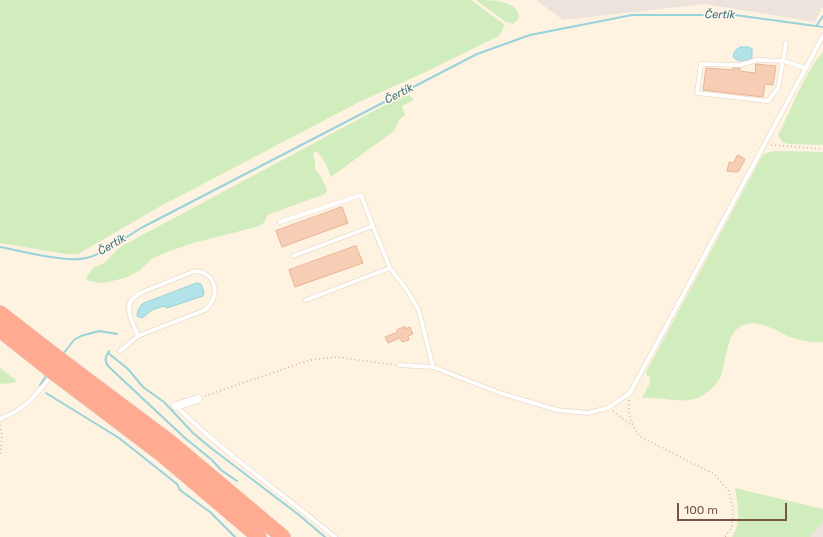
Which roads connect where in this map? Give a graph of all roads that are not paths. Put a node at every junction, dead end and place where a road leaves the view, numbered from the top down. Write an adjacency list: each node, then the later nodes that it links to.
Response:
1 (823, 36): 4 (lane)
2 (786, 43): 3 (lane)
3 (784, 61): 3 (lane); 4 (lane)
4 (805, 68): 16 (lane)
5 (280, 222): 6 (lane)
6 (373, 226): 7 (lane); 8 (lane)
7 (293, 256)
8 (390, 268): 9 (lane); 16 (lane)
9 (306, 300)
10 (0, 313): 15 (highway)
11 (0, 330): 15 (highway)
12 (138, 336): 12 (lane); 13 (lane)
13 (120, 352)
14 (399, 365): 16 (lane)
15 (60, 367): 19 (lane); 20 (highway); 21 (highway)
16 (433, 367)
17 (198, 399): 18 (street)
18 (176, 406): 22 (lane)
19 (0, 419)
20 (260, 537)
21 (283, 537)
22 (335, 537)

